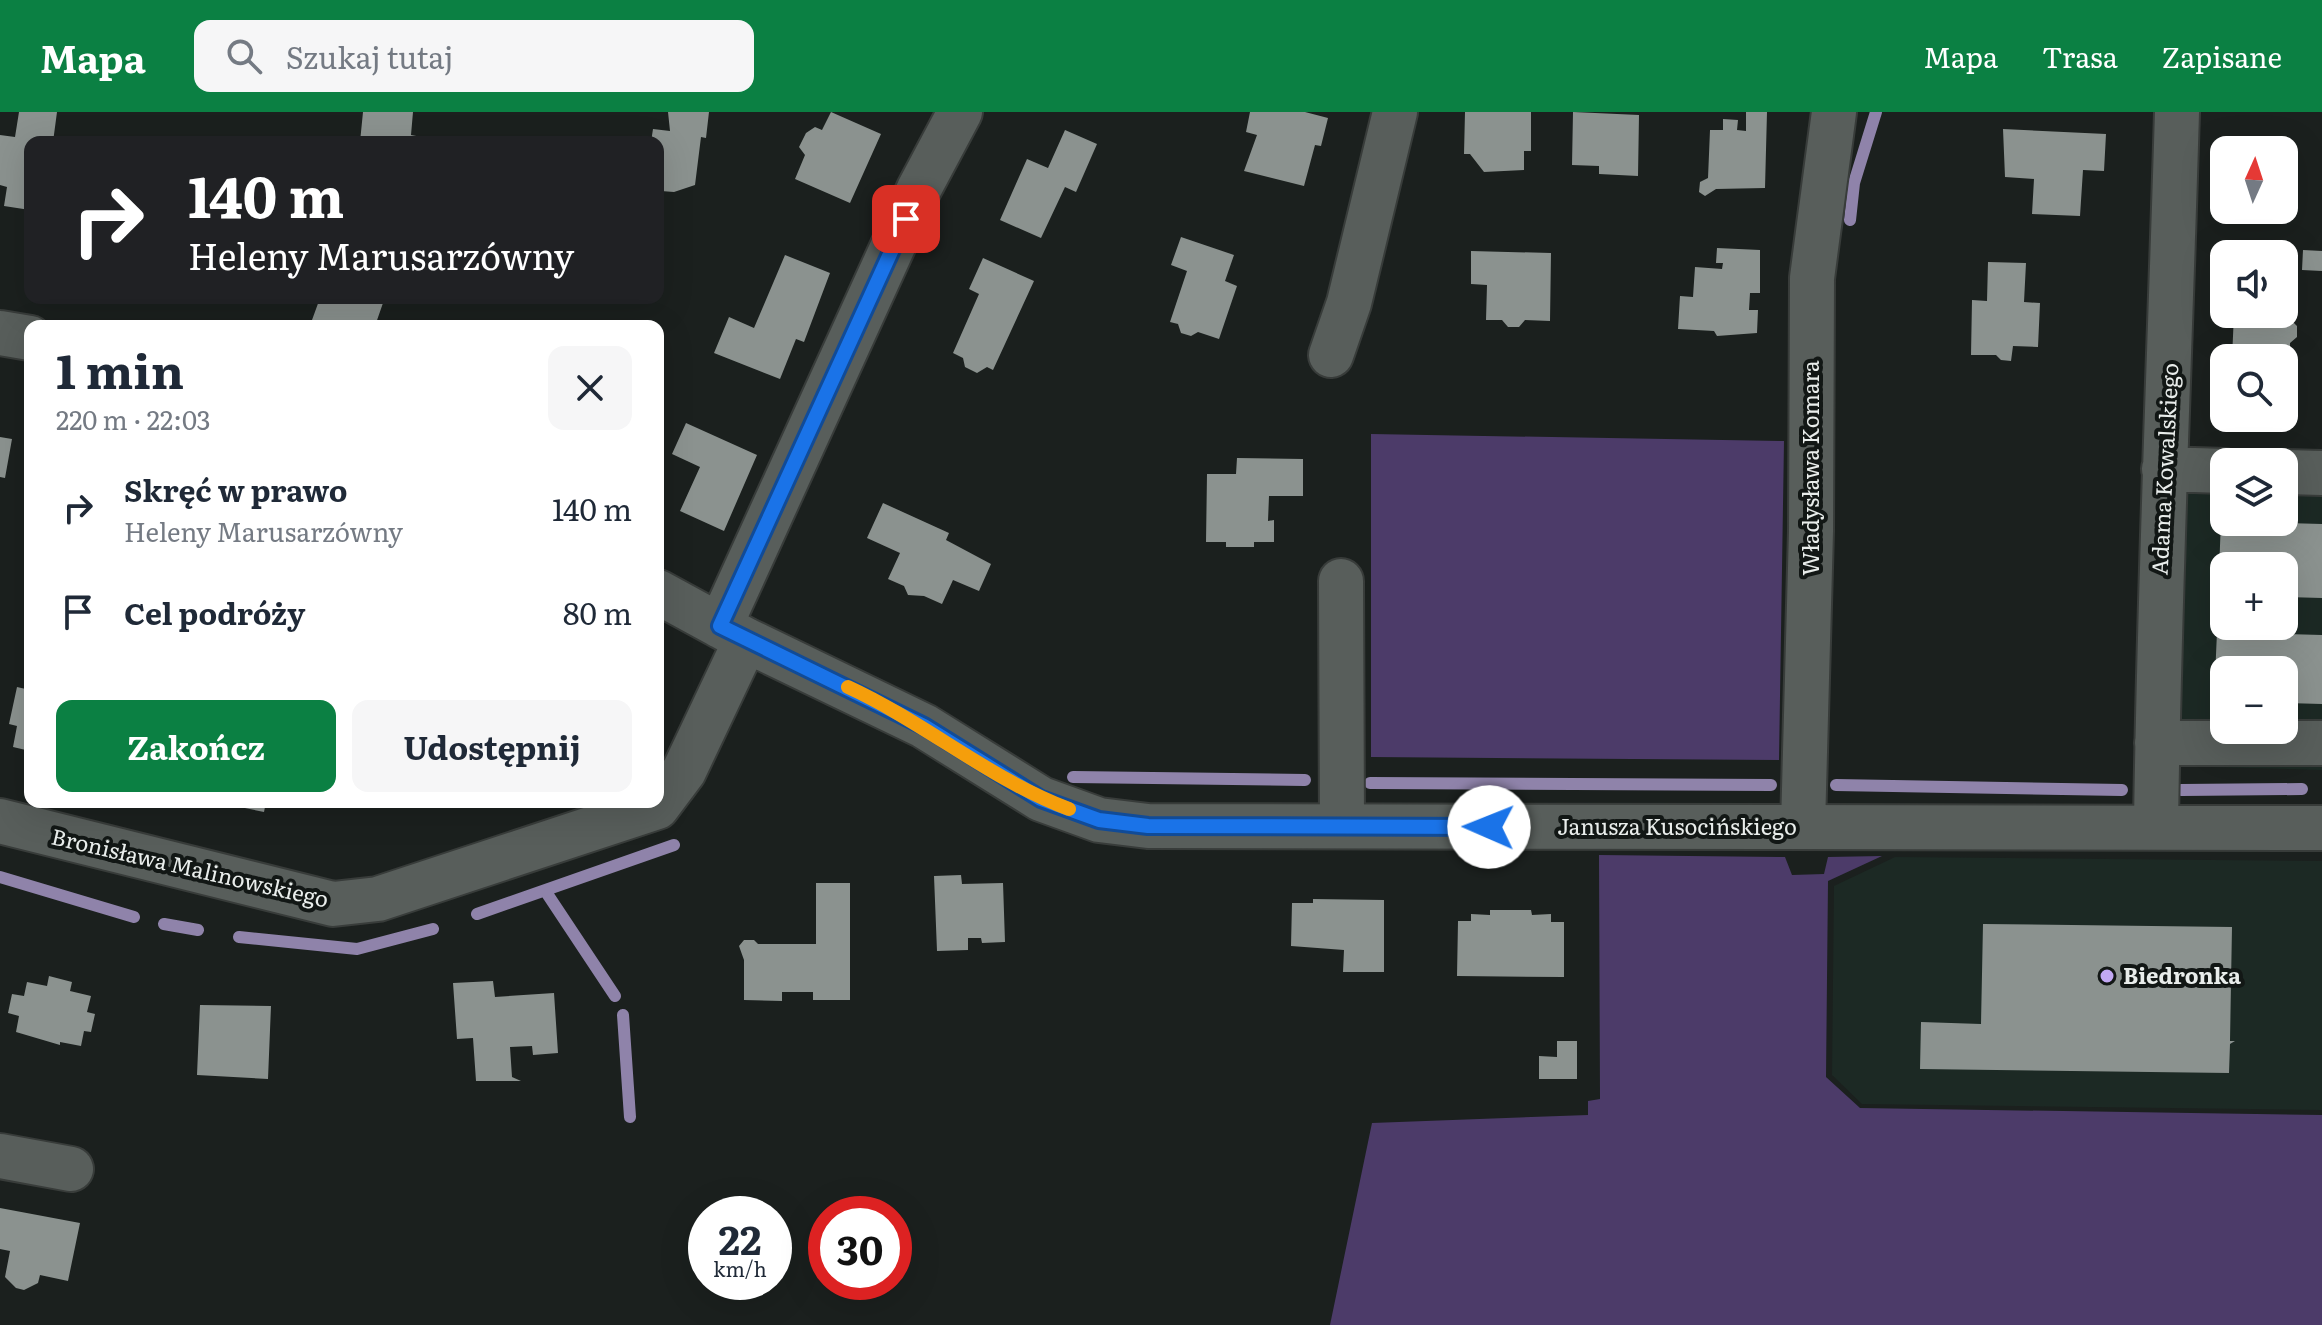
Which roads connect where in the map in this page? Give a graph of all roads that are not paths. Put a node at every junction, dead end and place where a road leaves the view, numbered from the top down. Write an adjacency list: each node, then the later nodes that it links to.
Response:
1 (960, 112): 14 (street, Bronisława Malinowskiego)
2 (1395, 112): 7 (street)
3 (1834, 112): 21 (street, Władysława Komara)
4 (2177, 112): 8 (street, Adama Kowalskiego)
5 (0, 333): 6 (street)
6 (24, 337)
7 (1331, 355)
8 (2164, 469): 9 (street); 15 (street, Adama Kowalskiego)
9 (2210, 471)
10 (2298, 472): 11 (street)
11 (2322, 473)
12 (1341, 581): 20 (street)
13 (664, 595): 14 (street, Janusza Kusocińskiego)
14 (733, 633): 17 (street, Bronisława Malinowskiego); 20 (street, Janusza Kusocińskiego)
15 (2157, 743): 16 (street); 22 (street, Adama Kowalskiego)
16 (2322, 743)
17 (664, 798)
18 (654, 808): 19 (street, Bronisława Malinowskiego)
19 (0, 821)
20 (1342, 825): 21 (street, Janusza Kusocińskiego)
21 (1803, 826): 22 (street, Janusza Kusocińskiego)
22 (2156, 827): 23 (street, Janusza Kusocińskiego)
23 (2322, 828)
24 (0, 1156): 25 (street)
25 (71, 1169)

